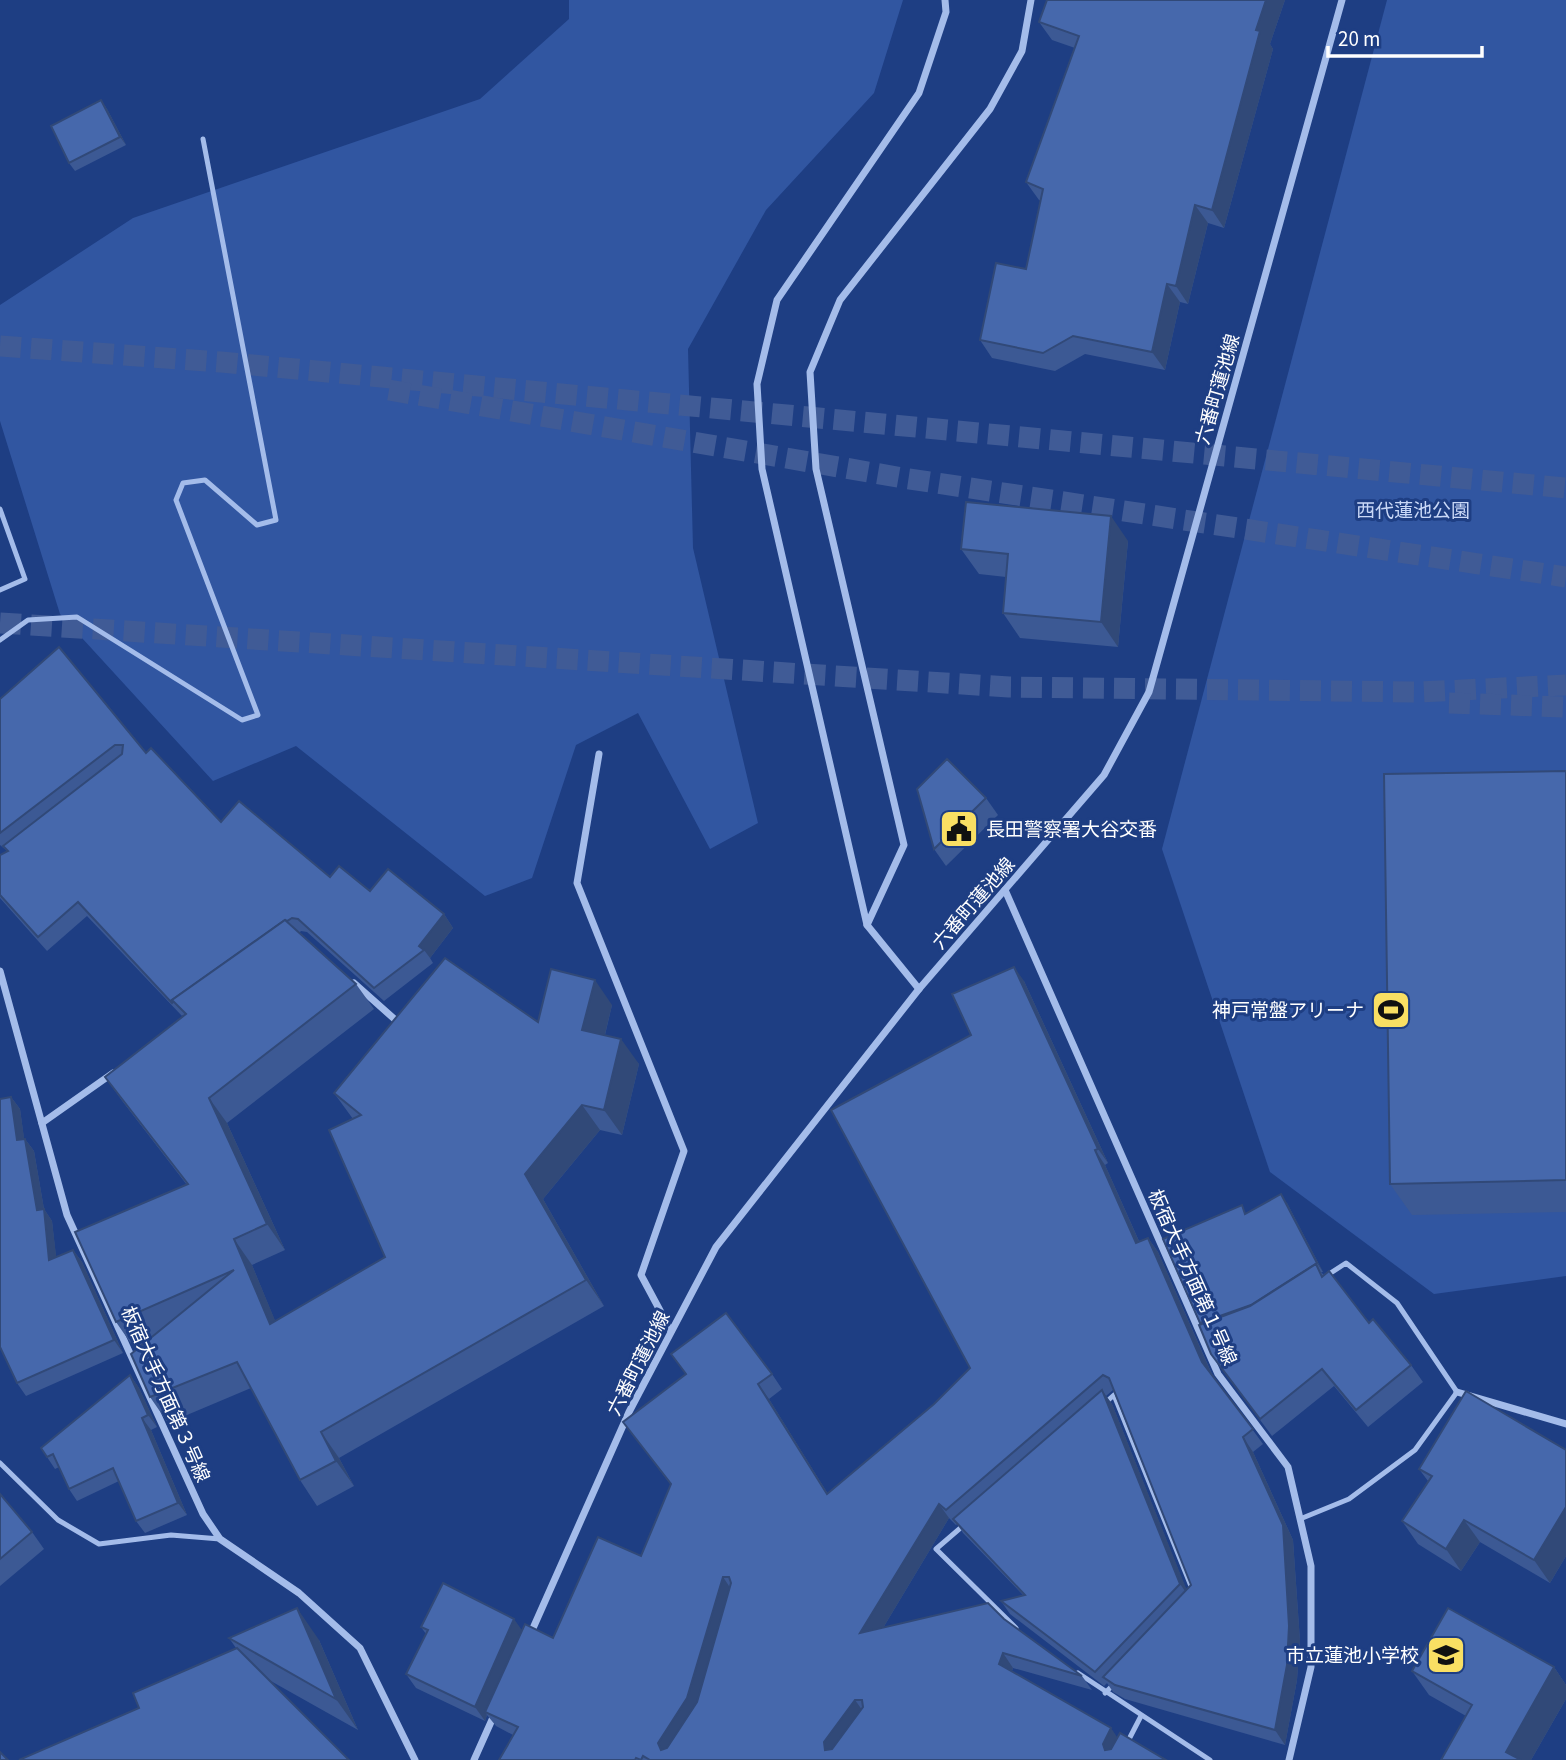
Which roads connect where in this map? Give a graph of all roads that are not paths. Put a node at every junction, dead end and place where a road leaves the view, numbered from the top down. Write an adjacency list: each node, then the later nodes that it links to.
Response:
1 (945, 0): 10 (street)
2 (1031, 0): 10 (street)
3 (1342, 0): 9 (street, 六番町蓮池線)
4 (203, 139): 7 (lane)
5 (0, 509): 6 (lane)
6 (0, 590)
7 (0, 640)
8 (598, 754): 19 (street)
9 (1005, 890): 14 (street, 六番町蓮池線); 21 (street, 板宿大手方面第１号線)
10 (867, 925): 14 (street)
11 (0, 971): 13 (street, 板宿大手方面第３号線)
12 (342, 972): 15 (street)
13 (2, 985): 17 (street, 板宿大手方面第３号線)
14 (919, 989): 19 (street, 六番町蓮池線)
15 (401, 1025)
16 (121, 1066): 17 (street)
17 (42, 1123): 28 (street, 板宿大手方面第３号線)
18 (1314, 1284): 22 (lane)
19 (671, 1331): 31 (street, 六番町蓮池線)
20 (1214, 1335): 21 (lane)
21 (1203, 1339): 26 (street, 板宿大手方面第１号線)
22 (1457, 1392): 24 (street); 26 (lane)
23 (1104, 1404): 29 (lane)
24 (1566, 1424)
25 (0, 1463): 28 (lane)
26 (1300, 1519): 41 (street, 板宿大手方面第１号線)
27 (967, 1521): 30 (lane)
28 (220, 1539): 38 (street, 板宿大手方面第３号線)
29 (1196, 1599)
30 (1018, 1629)
31 (524, 1648)
32 (1072, 1669): 34 (lane)
33 (1123, 1674): 34 (lane)
34 (1105, 1693): 36 (lane)
35 (501, 1698): 39 (street)
36 (1142, 1716): 37 (lane); 40 (lane)
37 (1124, 1749)
38 (415, 1760)
39 (474, 1760)
40 (1210, 1760)
41 (1289, 1760)

